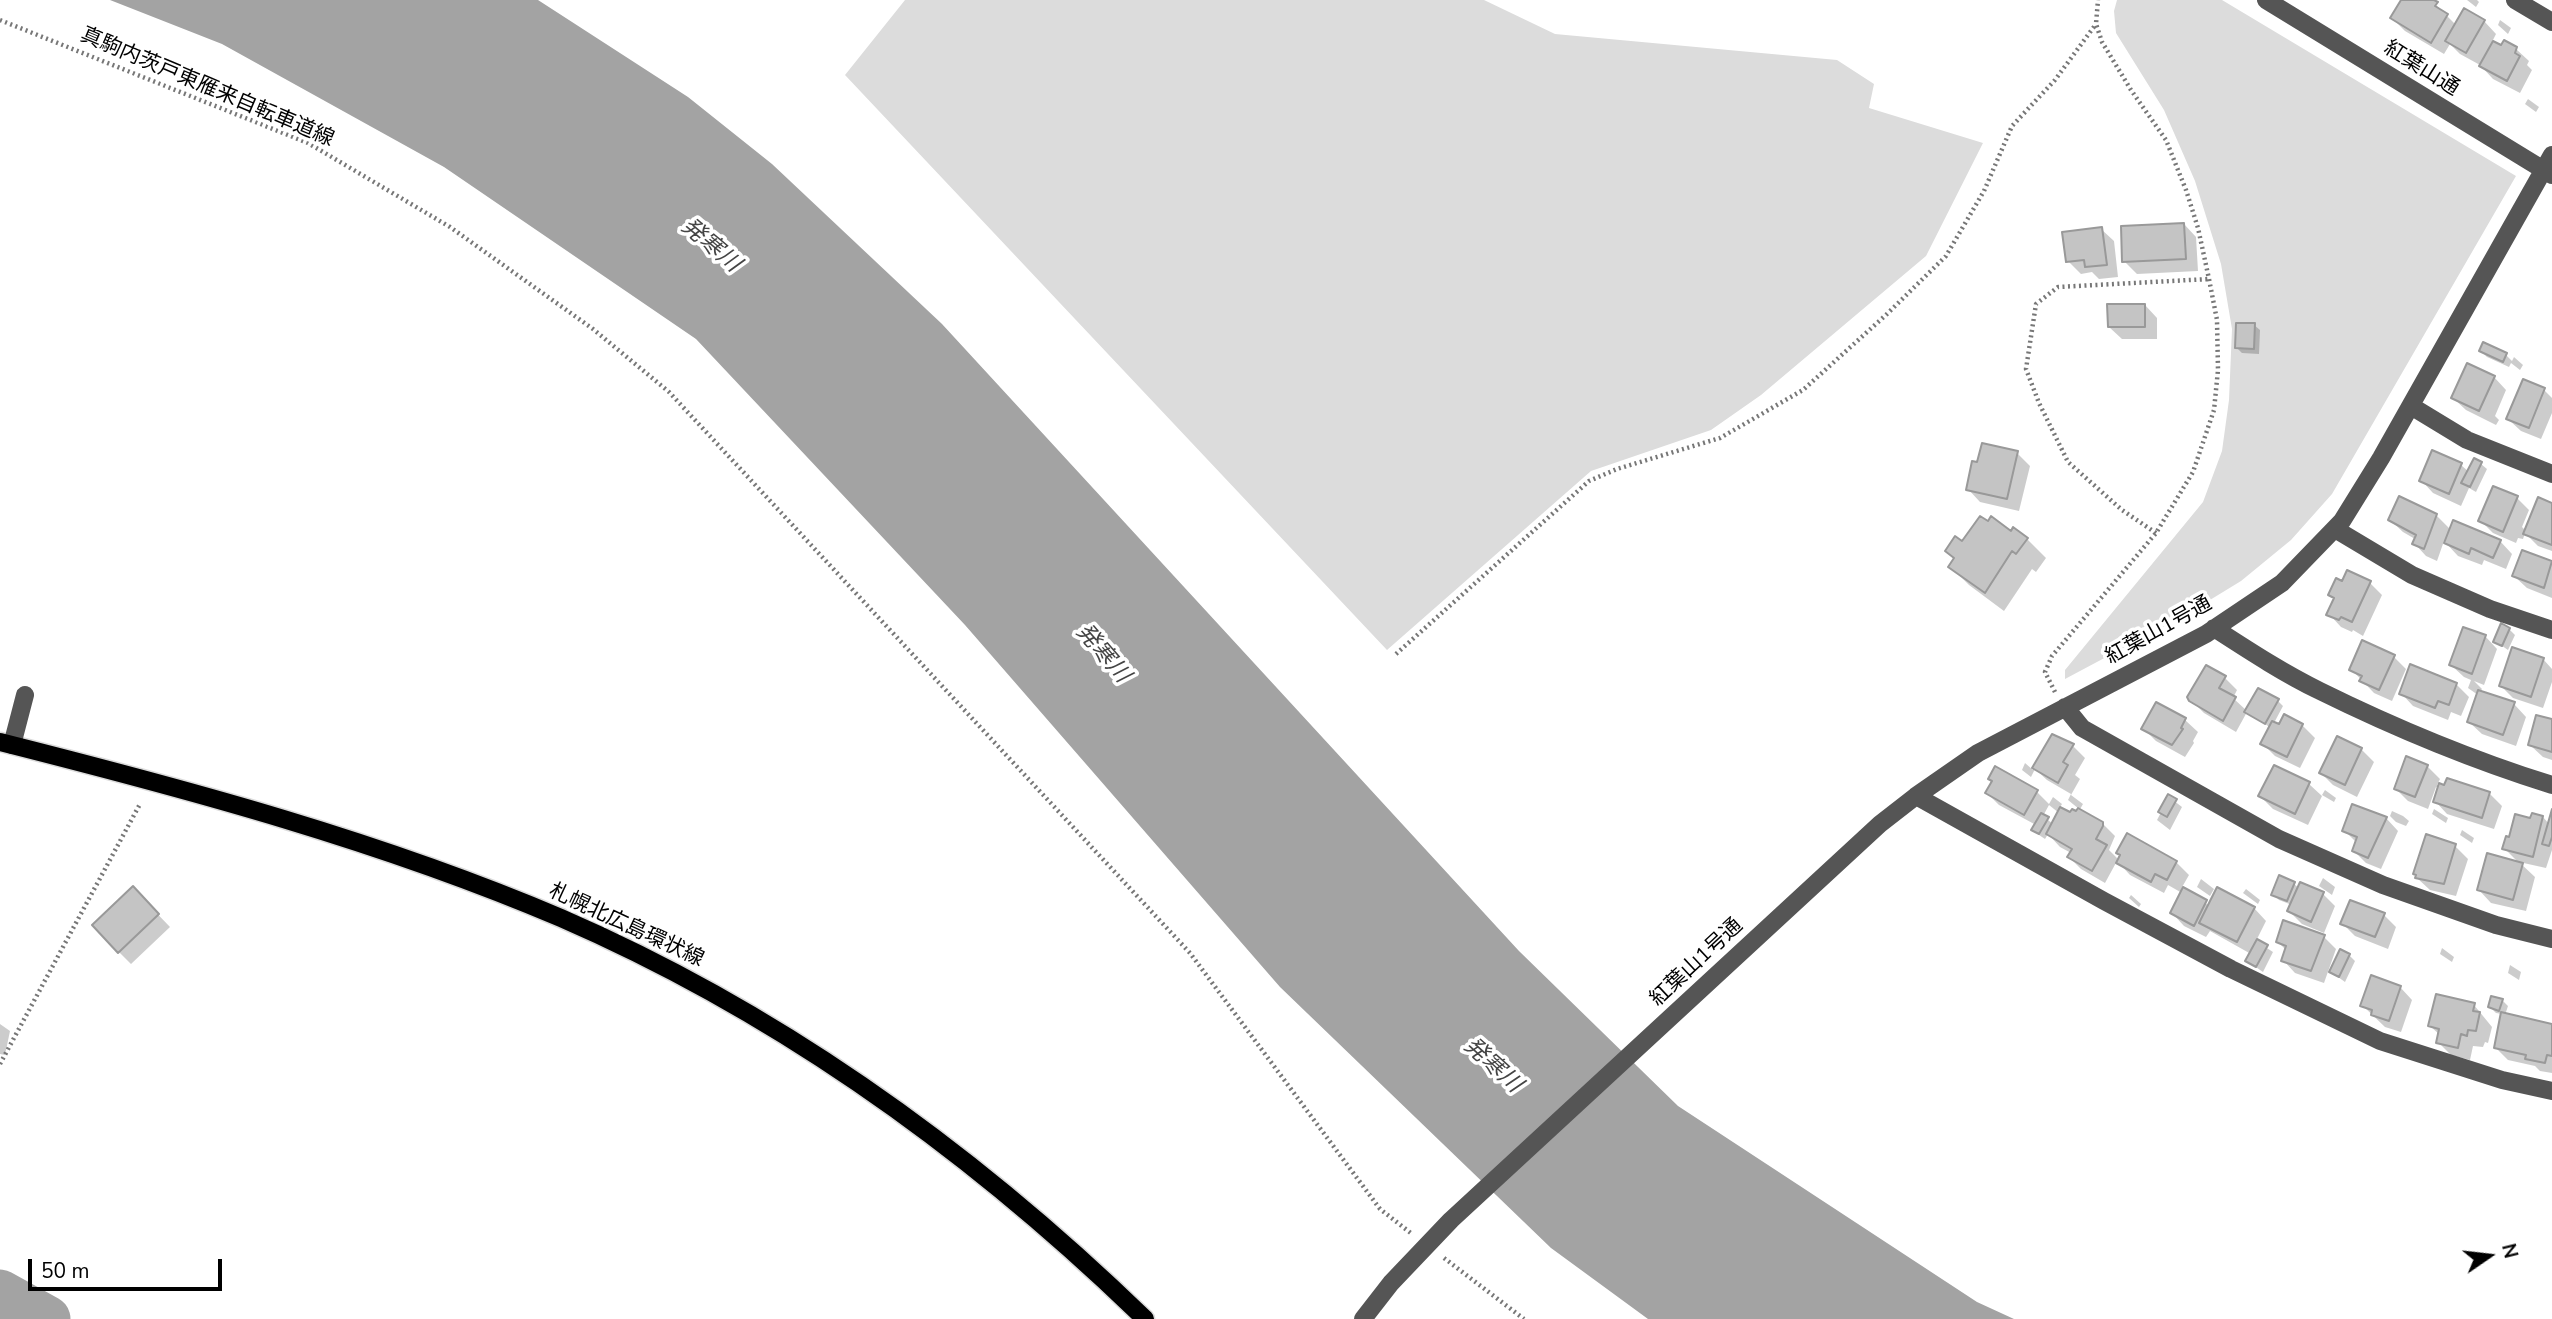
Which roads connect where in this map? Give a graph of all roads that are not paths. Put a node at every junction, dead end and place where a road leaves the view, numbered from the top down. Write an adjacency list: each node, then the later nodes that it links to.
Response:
1 (2266, 0): 5 (street, 紅葉山通)
2 (2515, 0): 3 (street)
3 (2552, 22)
4 (2552, 155): 5 (street, 紅葉山1号通)
5 (2547, 173): 6 (street, 紅葉山1号通)
6 (2411, 406): 7 (street); 8 (street, 紅葉山1号通)
7 (2552, 474)
8 (2335, 529): 9 (street, 紅葉山1号通); 10 (street)
9 (2214, 628): 12 (street, 紅葉山1号通); 14 (street)
10 (2552, 630)
11 (25, 695): 13 (street)
12 (2065, 707): 15 (street, 紅葉山1号通); 16 (street)
13 (6, 744): 18 (main road, 札幌北広島環状線)
14 (2552, 785)
15 (1916, 796): 17 (street); 19 (street, 紅葉山1号通)
16 (2552, 939)
17 (2552, 1091)
18 (1145, 1319)
19 (1363, 1319)

